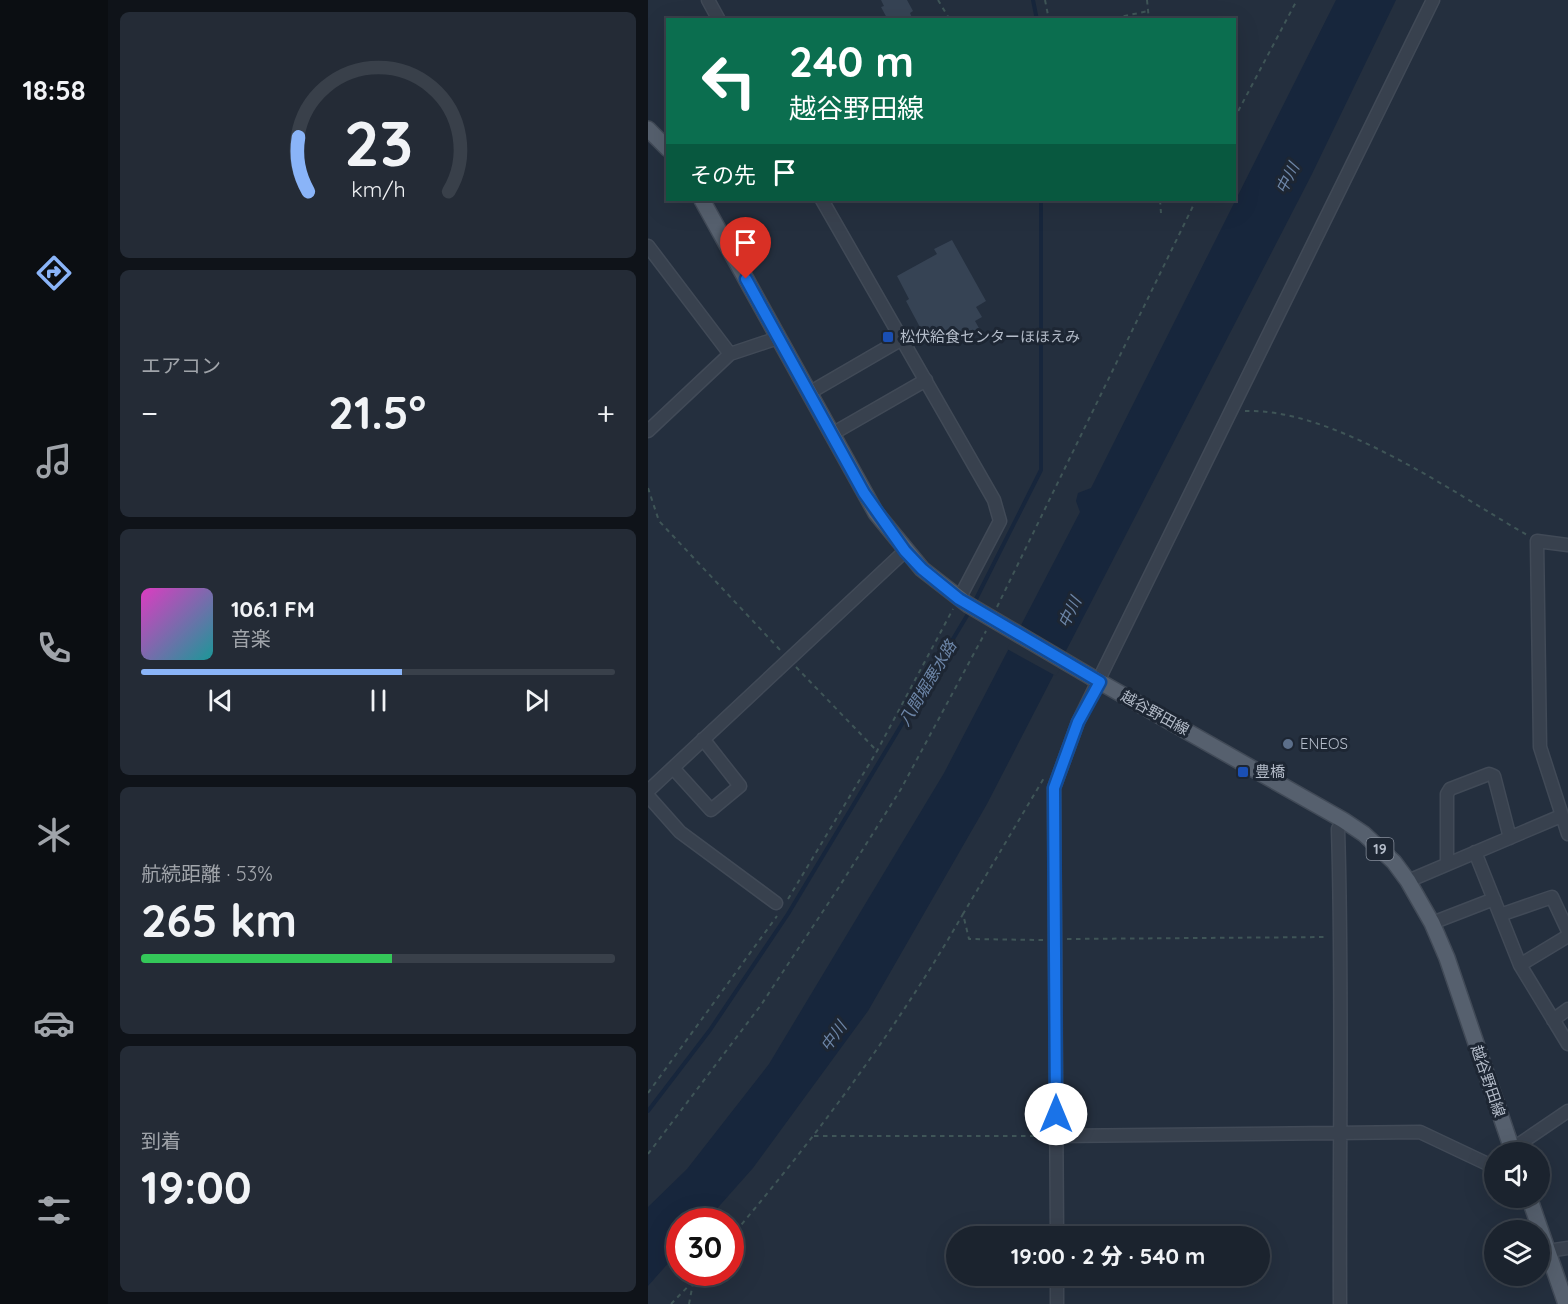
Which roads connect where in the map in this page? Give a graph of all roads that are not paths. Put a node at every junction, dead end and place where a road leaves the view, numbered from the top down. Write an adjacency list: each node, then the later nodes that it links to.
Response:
1 (708, 0): 3 (street)
2 (1433, 0): 19 (street)
3 (718, 18)
4 (648, 129): 5 (main road)
5 (666, 147)
6 (703, 201): 9 (main road, 越谷野田線 / 19)
7 (823, 201): 10 (street)
8 (648, 246): 11 (street)
9 (778, 338): 11 (street); 13 (main road, 越谷野田線 / 19)
10 (902, 339): 12 (street); 13 (street)
11 (730, 354): 14 (street)
12 (926, 380): 15 (street); 18 (street)
13 (809, 393): 15 (main road, 越谷野田線 / 19)
14 (648, 431)
15 (832, 434): 17 (main road, 越谷野田線 / 19)
16 (1568, 545): 24 (street)
17 (905, 551): 18 (main road, 越谷野田線 / 19); 20 (street)
18 (963, 601): 19 (main road, 越谷野田線 / 19, bridge)
19 (1096, 680): 25 (main road, 越谷野田線 / 19); 43 (street)
20 (703, 740): 21 (street); 21 (street)
21 (673, 768): 22 (street)
22 (648, 790)
23 (648, 796): 32 (street)
24 (1561, 816): 26 (street); 27 (street)
25 (1343, 820): 30 (main road, 越谷野田線 / 19); 42 (street)
26 (1568, 834)
27 (1510, 838): 28 (street); 29 (street)
28 (1475, 852): 29 (street); 31 (street)
29 (1447, 864): 30 (street)
30 (1408, 881): 34 (main road, 越谷野田線 / 19)
31 (1494, 899): 33 (street); 34 (street)
32 (776, 903)
33 (1500, 915): 35 (street); 37 (street)
34 (1432, 923): 44 (main road, 越谷野田線 / 19)
35 (1568, 931)
36 (1568, 936): 37 (street)
37 (1520, 964): 39 (street)
38 (1568, 1009): 39 (street)
39 (1553, 1020): 40 (street)
40 (1568, 1044)
41 (1568, 1111): 45 (street)
42 (1338, 1132): 43 (street); 46 (street); 53 (street)
43 (1056, 1136): 47 (street)
44 (1509, 1142)
45 (1525, 1142)
46 (1484, 1162)
47 (1057, 1226)
48 (1568, 1248): 49 (street)
49 (1550, 1251)
50 (1550, 1257): 54 (main road)
51 (1057, 1286): 52 (street)
52 (1057, 1304)
53 (1340, 1304)
54 (1566, 1304)

